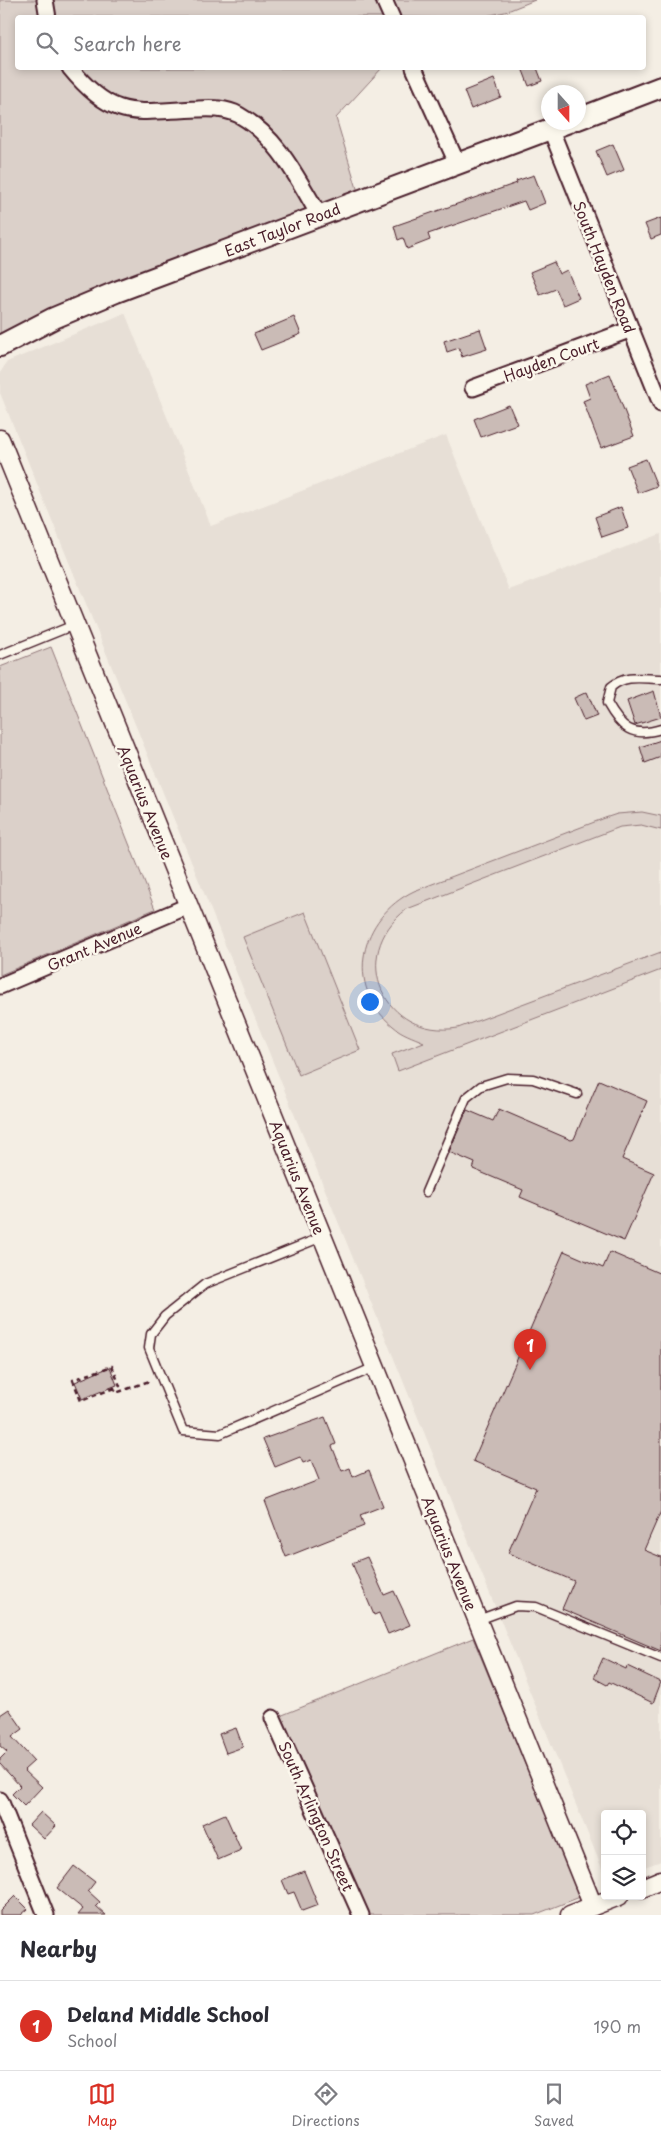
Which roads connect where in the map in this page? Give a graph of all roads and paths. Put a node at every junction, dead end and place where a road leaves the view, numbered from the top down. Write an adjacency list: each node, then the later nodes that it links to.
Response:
1 (45, 0): 3 (street)
2 (384, 0): 4 (street)
3 (48, 15)
4 (391, 15)
5 (72, 70): 11 (street)
6 (415, 70): 10 (street)
7 (661, 87): 8 (main road)
8 (586, 116)
9 (551, 130): 10 (main road, East Taylor Road); 12 (street, South Hayden Road)
10 (457, 163): 11 (main road, East Taylor Road)
11 (319, 214): 13 (main road, East Taylor Road)
12 (630, 330): 14 (street, Hayden Court); 15 (street, South Hayden Road)
13 (0, 346)
14 (473, 388)
15 (661, 404)
16 (0, 439): 17 (street, Aquarius Avenue)
17 (74, 625): 18 (lane); 21 (street, Aquarius Avenue)
18 (0, 655)
19 (661, 679): 20 (lane)
20 (661, 729)
21 (188, 906): 22 (street, Grant Avenue); 25 (street, Aquarius Avenue)
22 (0, 986)
23 (577, 1094): 24 (lane)
24 (426, 1192)
25 (322, 1237): 26 (street, Aquarius Avenue); 27 (lane)
26 (375, 1367): 27 (lane); 29 (street, Aquarius Avenue)
27 (160, 1377): 28 (path)
28 (114, 1388): 28 (path)
29 (477, 1620): 30 (lane); 36 (street, Aquarius Avenue)
30 (661, 1658)
31 (273, 1718): 38 (street, South Arlington Street)
32 (0, 1800): 37 (street)
33 (661, 1880): 34 (street)
34 (646, 1886)
35 (613, 1900): 36 (street)
36 (595, 1911): 39 (street)
37 (46, 1915)
38 (361, 1915)
39 (570, 1915)

